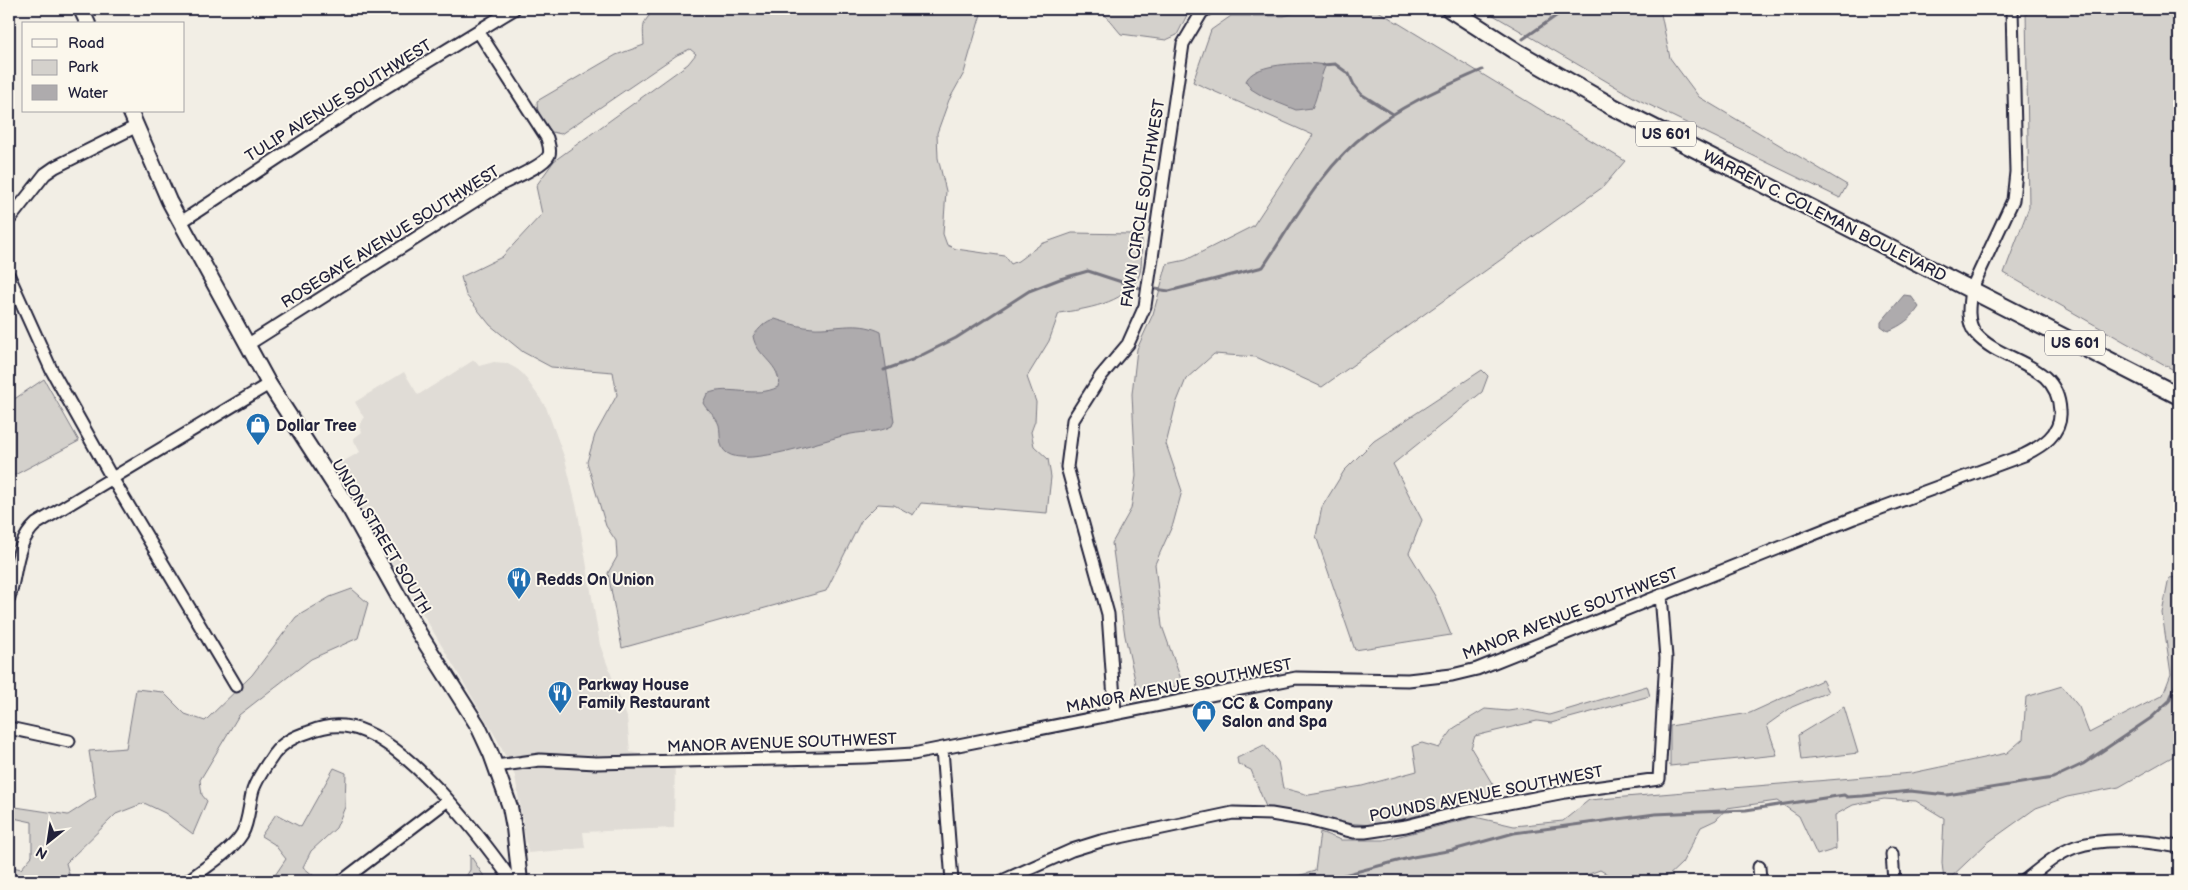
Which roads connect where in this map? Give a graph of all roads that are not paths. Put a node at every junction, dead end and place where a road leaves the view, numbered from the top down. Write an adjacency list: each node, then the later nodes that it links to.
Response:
1 (81, 9): 6 (main road)
2 (514, 9): 7 (street, TULIP AVENUE SOUTHWEST)
3 (1207, 9): 21 (street, FAWN CIRCLE SOUTHWEST)
4 (1450, 9): 13 (highway, WARREN C. COLEMAN BOULEVARD / US 601)
5 (2012, 9): 13 (street)
6 (87, 22)
7 (478, 31): 11 (street, TULIP AVENUE SOUTHWEST); 14 (street, ROSEGAYE AVENUE SOUTHWEST)
8 (130, 112): 9 (main road, UNION STREET SOUTH)
9 (137, 126): 10 (street); 11 (main road, UNION STREET SOUTH)
10 (9, 220)
11 (181, 222): 14 (main road, UNION STREET SOUTH)
12 (9, 276): 17 (street)
13 (1971, 290): 16 (highway, WARREN C. COLEMAN BOULEVARD / US 601); 18 (street, MANOR AVENUE SOUTHWEST)
14 (247, 344): 15 (main road, UNION STREET SOUTH)
15 (269, 384): 17 (street); 25 (main road, UNION STREET SOUTH)
16 (2179, 396)
17 (112, 478): 19 (street); 20 (street)
18 (1661, 595): 21 (street, MANOR AVENUE SOUTHWEST); 35 (street, POUNDS AVENUE SOUTHWEST)
19 (9, 598)
20 (236, 686)
21 (1115, 713): 24 (street, MANOR AVENUE SOUTHWEST)
22 (9, 728): 23 (street)
23 (69, 741)
24 (942, 750): 25 (street, MANOR AVENUE SOUTHWEST); 34 (street)
25 (496, 766): 33 (main road, UNION STREET SOUTH)
26 (448, 800): 30 (street); 31 (street); 32 (street)
27 (2179, 847): 38 (street)
28 (1892, 854): 37 (street)
29 (1759, 867): 36 (street)
30 (188, 881)
31 (342, 881)
32 (512, 881)
33 (520, 881)
34 (952, 881)
35 (1002, 881)
36 (1760, 881)
37 (1894, 881)
38 (2024, 881)

